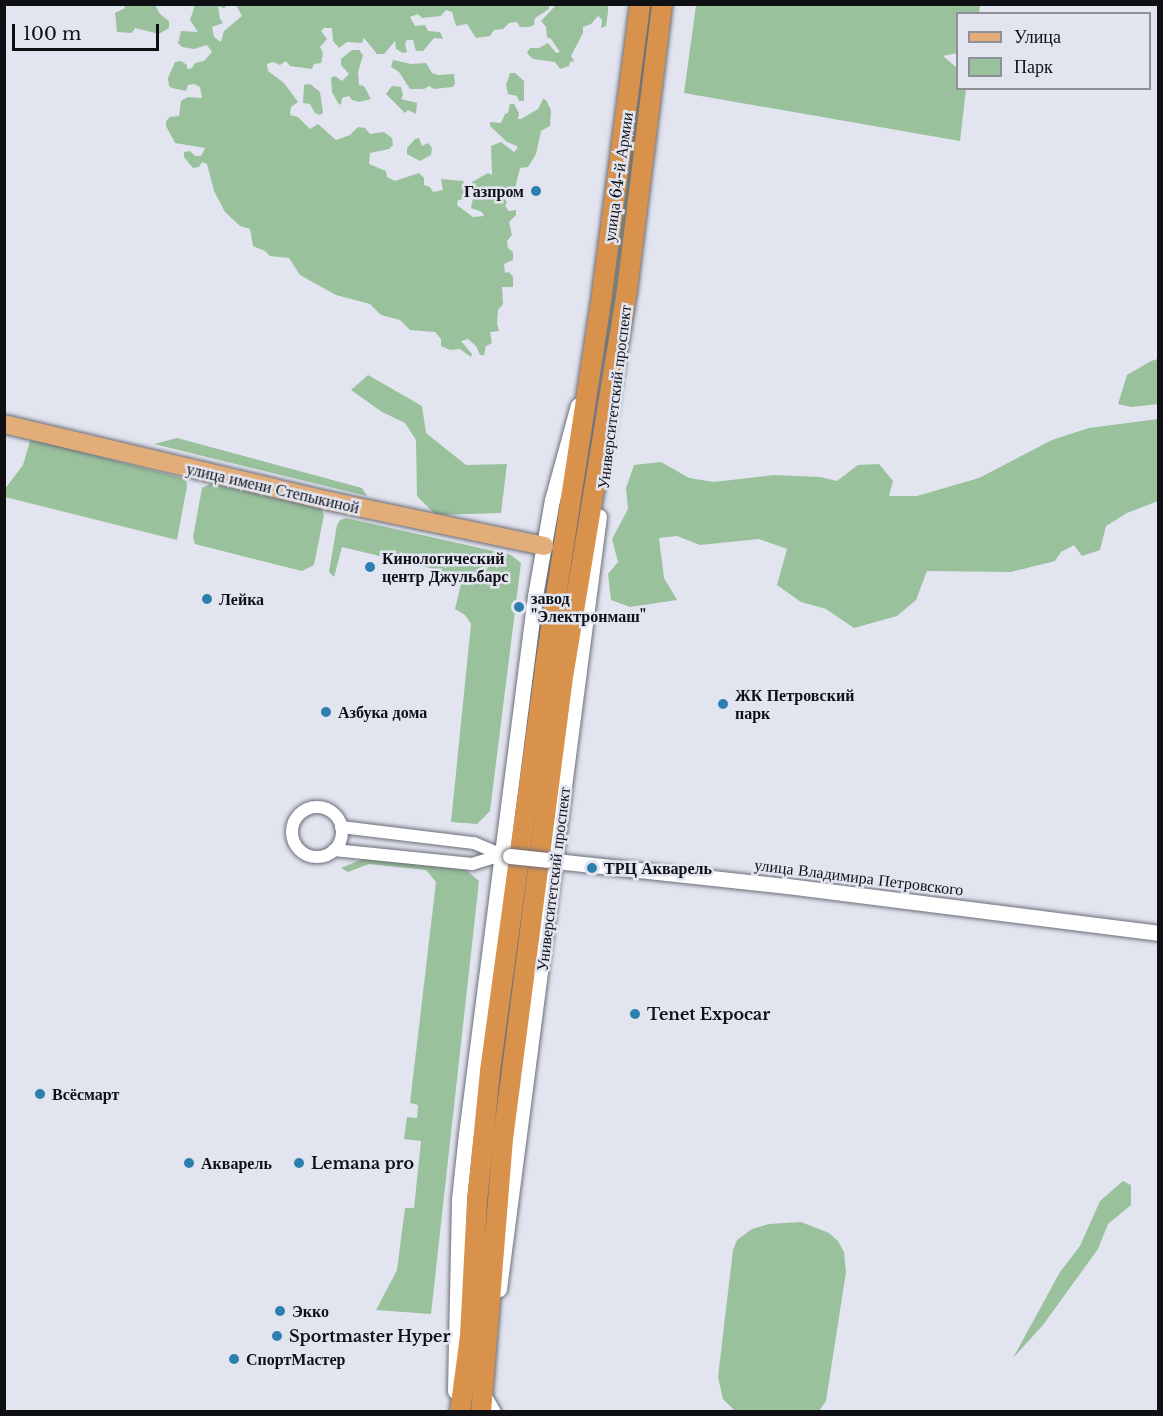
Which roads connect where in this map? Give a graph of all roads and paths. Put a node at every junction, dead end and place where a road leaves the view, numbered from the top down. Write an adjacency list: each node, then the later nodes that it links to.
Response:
1 (640, 4): 4 (highway, улица 64-й Армии)
2 (662, 4): 3 (highway, улица 64-й Армии)
3 (627, 290): 10 (street, Университетский проспект); 12 (highway, Университетский проспект)
4 (594, 350): 6 (street, Университетский проспект); 13 (highway, Университетский проспект)
5 (4, 424): 6 (main road, улица имени Степыкиной)
6 (544, 546): 9 (street, Университетский проспект)
7 (341, 827): 8 (street); 8 (street); 9 (street)
8 (334, 850): 9 (street)
9 (506, 856): 10 (street, улица Владимира Петровского, bridge); 13 (street, Университетский проспект)
10 (551, 860): 11 (street, улица Владимира Петровского); 12 (street, Университетский проспект)
11 (1158, 933)
12 (483, 1402): 14 (street)
13 (457, 1412)
14 (495, 1412)

